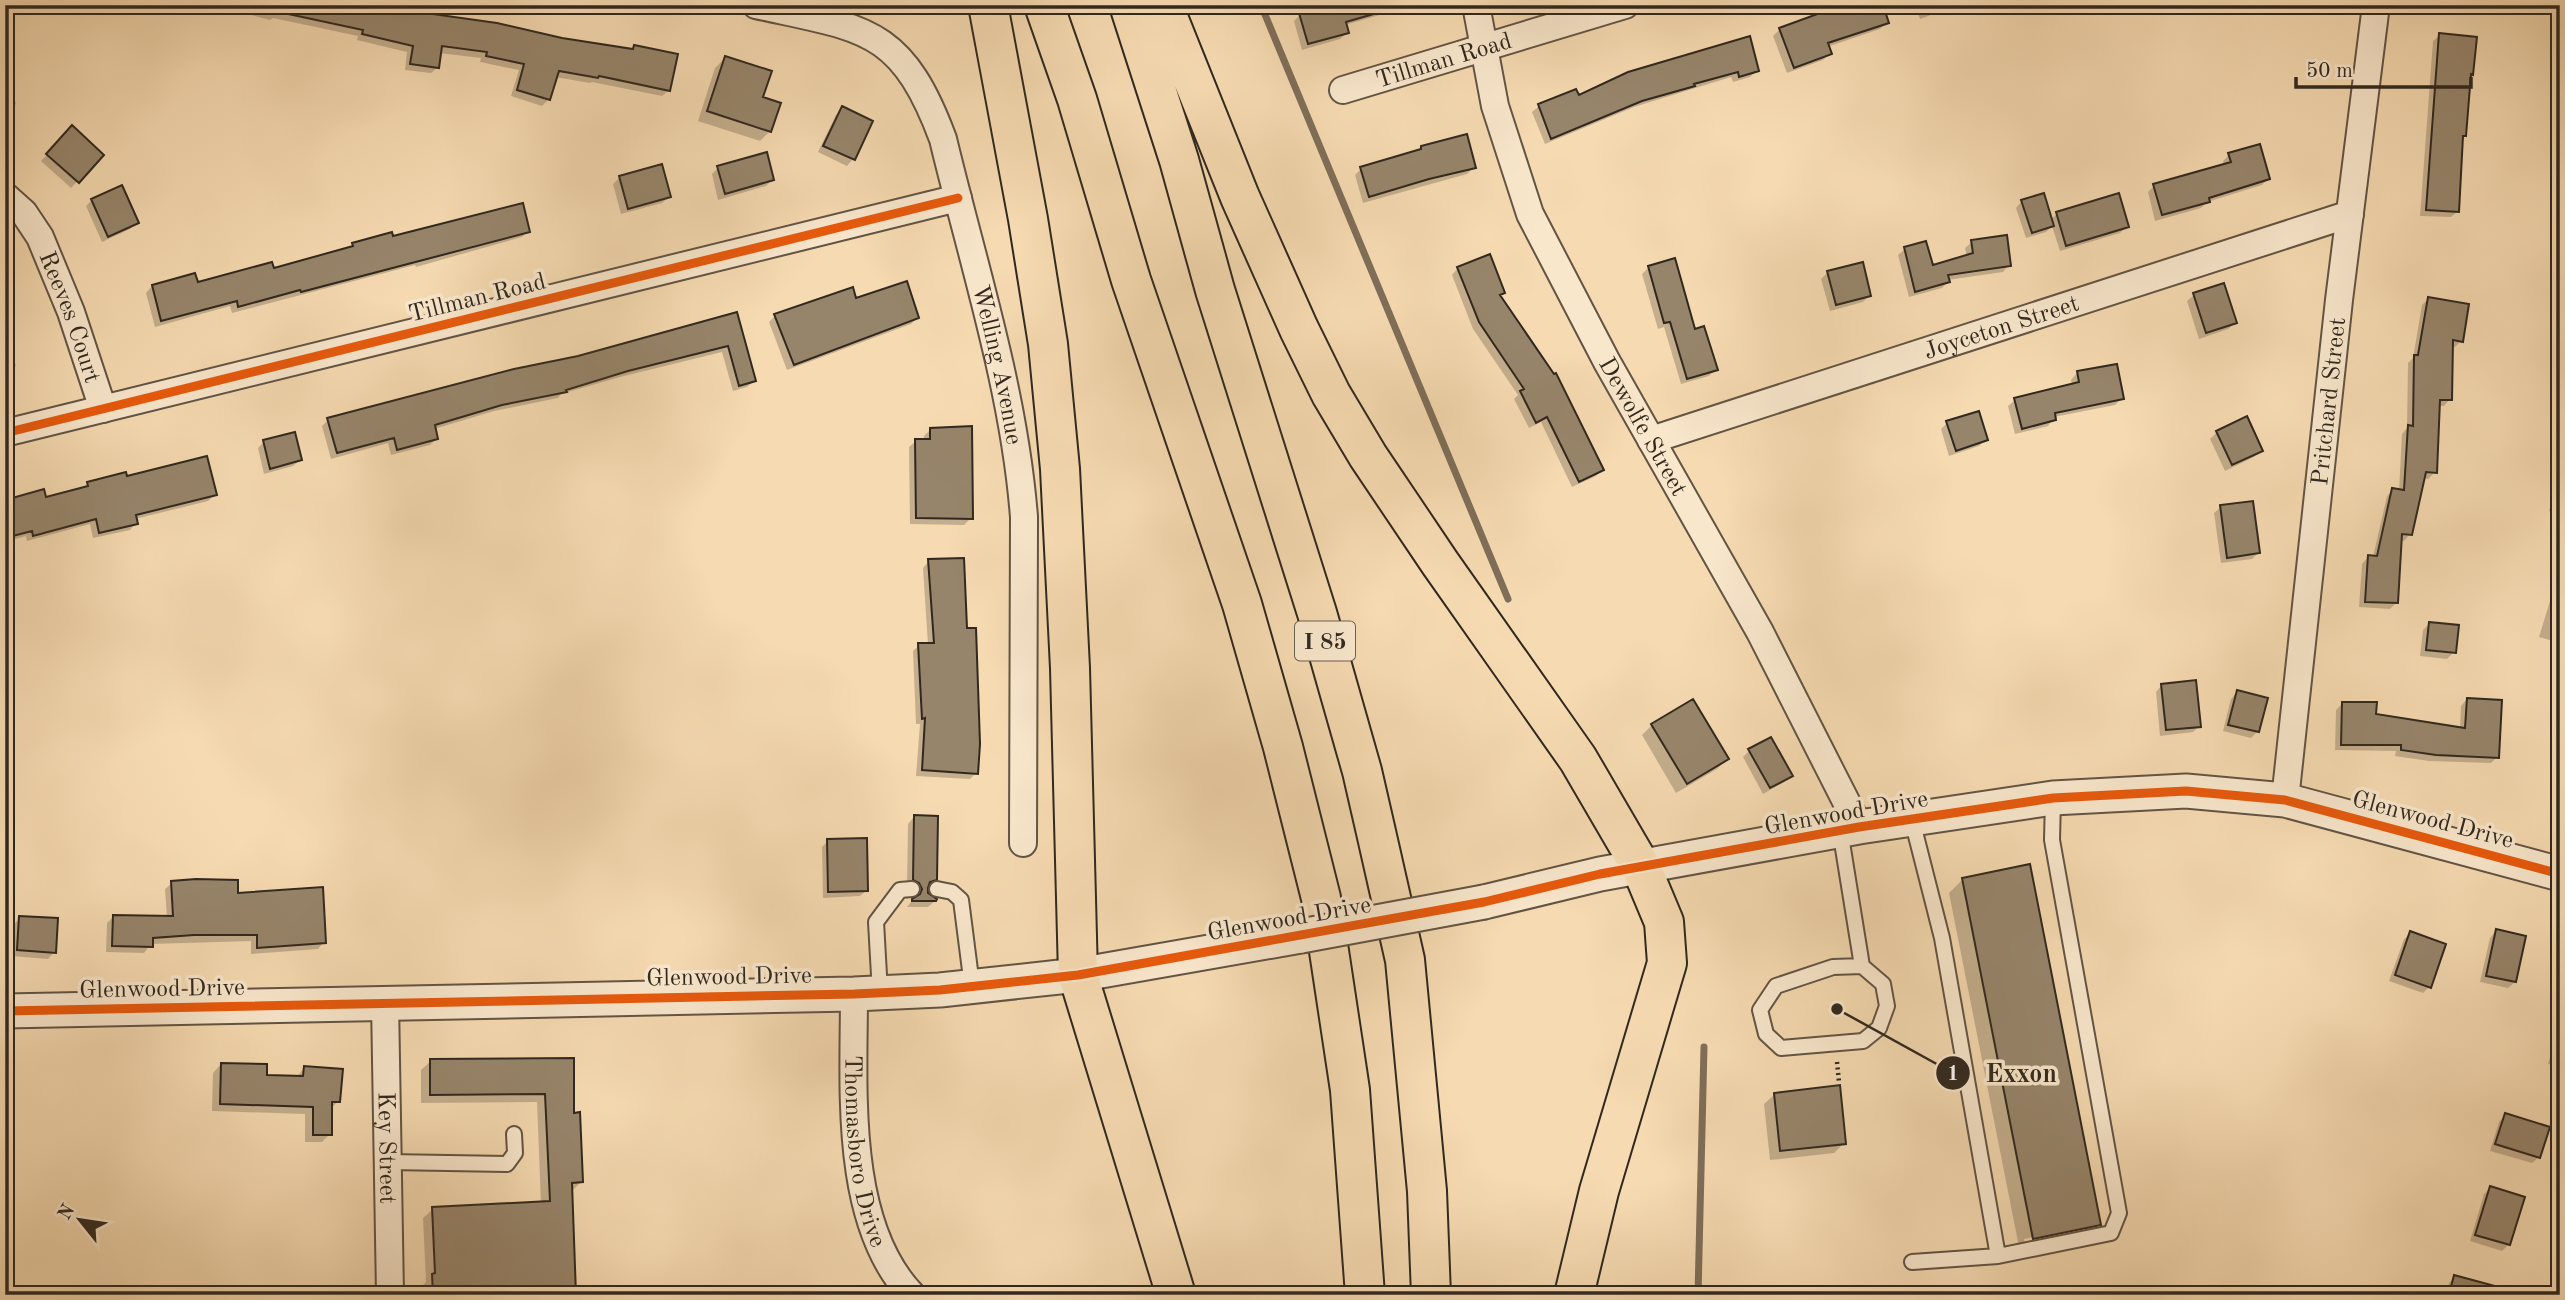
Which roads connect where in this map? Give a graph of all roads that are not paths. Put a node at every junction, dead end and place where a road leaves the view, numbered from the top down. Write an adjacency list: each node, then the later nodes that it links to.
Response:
1 (755, 5): 12 (street, Welling Avenue)
2 (988, 5): 27 (highway)
3 (1044, 5): 39 (highway, I 85)
4 (1129, 5): 40 (highway, I 85)
5 (1163, 5): 22 (highway)
6 (1476, 5): 9 (street, Dewolfe Street)
7 (1625, 5): 9 (street, Tillman Road)
8 (2376, 5): 13 (street, Pritchard Street)
9 (1482, 47): 10 (street, Tillman Road); 16 (street, Dewolfe Street)
10 (1343, 90)
11 (5, 196): 14 (street, Reeves Court)
12 (958, 198): 14 (street, Tillman Road); 21 (street, Welling Avenue)
13 (2350, 214): 16 (street, Joyceton Street); 18 (street, Pritchard Street)
14 (103, 409): 15 (street, Tillman Road)
15 (5, 433)
16 (1651, 440): 20 (street, Dewolfe Street)
17 (2053, 798): 18 (street, Glenwood Drive); 19 (street, Glenwood Drive); 34 (lane)
18 (2285, 800): 23 (street, Glenwood Drive)
19 (1912, 820): 20 (street, Glenwood Drive); 34 (lane)
20 (1850, 828): 22 (street, Glenwood Drive); 26 (lane)
21 (1023, 842)
22 (1641, 867): 27 (street, Glenwood Drive, bridge); 41 (highway)
23 (2560, 874)
24 (912, 889): 29 (lane)
25 (937, 889): 28 (lane)
26 (1862, 965): 26 (lane)
27 (1078, 975): 28 (street, Glenwood Drive); 38 (highway)
28 (972, 986): 29 (street, Glenwood Drive)
29 (867, 993): 30 (street, Glenwood Drive); 37 (street, Thomasboro Drive)
30 (385, 1001): 31 (street, Glenwood Drive); 33 (street, Key Street)
31 (5, 1011)
32 (514, 1134): 33 (lane)
33 (388, 1162): 36 (street, Key Street)
34 (1998, 1256): 35 (lane)
35 (1912, 1262)
36 (390, 1295)
37 (912, 1295)
38 (1176, 1295)
39 (1365, 1295)
40 (1431, 1295)
41 (1574, 1295)

